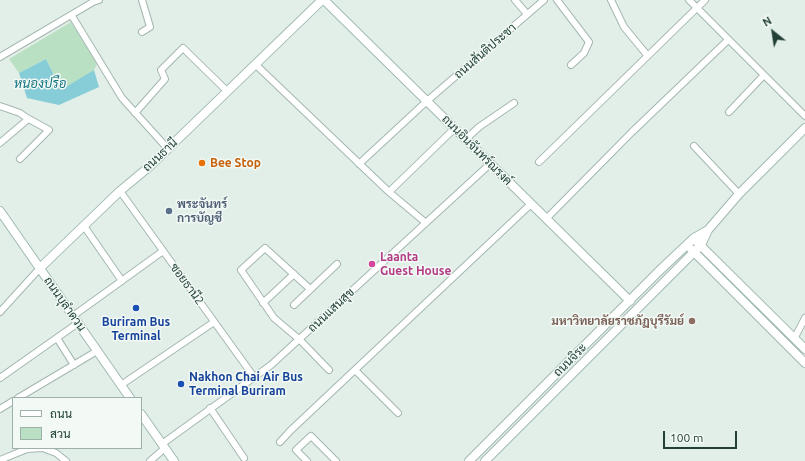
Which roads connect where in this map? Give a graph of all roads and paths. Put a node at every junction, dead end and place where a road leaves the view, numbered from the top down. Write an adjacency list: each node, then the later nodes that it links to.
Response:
1 (99, 0): 12 (street)
2 (142, 0): 13 (street)
3 (323, 0): 17 (main road, ถนนธานี); 21 (main road, ถนนอินจันทร์ณรงค์)
4 (515, 0): 11 (street)
5 (544, 0): 11 (street, ถนนสันติประชา)
6 (557, 0): 18 (street)
7 (611, 0): 15 (street)
8 (689, 0): 10 (street)
9 (705, 0): 10 (street)
10 (696, 7): 14 (street); 15 (street)
11 (527, 14): 21 (street, ถนนสันติประชา)
12 (72, 16): 16 (street); 25 (street)
13 (142, 32)
14 (728, 40): 19 (street); 43 (street)
15 (647, 55): 35 (street)
16 (0, 57)
17 (255, 64): 20 (main road, ถนนธานี); 36 (street)
18 (571, 65)
19 (764, 75): 24 (street); 26 (street)
20 (227, 91): 25 (street); 33 (main road, ถนนธานี)
21 (427, 101): 28 (main road, ถนนอินจันทร์ณรงค์); 36 (street, ถนนสันติประชา)
22 (514, 103): 30 (street)
23 (0, 106): 27 (street)
24 (729, 112)
25 (135, 113): 33 (street)
26 (805, 116)
27 (27, 118): 31 (street); 34 (street)
28 (454, 128): 30 (main road, ถนนอินจันทร์ณรงค์); 39 (street)
29 (805, 128): 40 (main road, ถนนจิระ)
30 (466, 139): 37 (main road, ถนนอินจันทร์ณรงค์)
31 (0, 143)
32 (694, 146): 40 (street)
33 (168, 149): 38 (main road, ถนนธานี)
34 (20, 159)
35 (539, 162)
36 (359, 164): 39 (street)
37 (490, 164): 41 (main road, ถนนอินจันทร์ณรงค์); 44 (street, ถนนแสนสุข)
38 (120, 191): 45 (main road, ถนนธานี); 50 (street, ซอยธานี2)
39 (389, 192): 44 (street)
40 (738, 194): 46 (main road, ถนนจิระ)
41 (531, 204): 43 (main road, ถนนอินจันทร์ณรงค์); 72 (street)
42 (1, 214): 53 (main road, ถนนบุลำดวน)
43 (546, 219): 57 (main road, ถนนอินจันทร์ณรงค์)
44 (426, 222): 66 (street, ถนนแสนสุข)
45 (84, 226): 53 (main road, ถนนธานี); 55 (street)
46 (708, 230): 47 (main road, ถนนจิระ); 49 (main road, ถนนจิระ)
47 (694, 238): 48 (main road, ถนนจิระ); 49 (main road)
48 (687, 245): 51 (main road); 57 (main road, ถนนจิระ)
49 (701, 245): 51 (main road, ถนนจิระ); 65 (main road)
50 (163, 251): 55 (street); 63 (street, ซอยธานี2)
51 (694, 252): 69 (main road); 84 (main road, ถนนจิระ)
52 (338, 264): 56 (street)
53 (40, 268): 60 (street, ถนนธานี); 62 (main road, ถนนบุลำดวน)
54 (294, 274): 56 (street); 58 (street); 58 (street)
55 (122, 281): 62 (street)
56 (310, 289): 59 (street)
57 (630, 301): 83 (main road, ถนนจิระ)
58 (262, 303): 66 (street)
59 (294, 305)
60 (0, 312)
61 (805, 318): 65 (street)
62 (76, 320): 64 (street); 68 (main road, ถนนบุลำดวน)
63 (214, 322): 73 (street, ซอยธานี2); 75 (street)
64 (57, 338): 70 (street); 74 (street)
65 (794, 339): 67 (main road)
66 (300, 340): 71 (street); 73 (street, ถนนแสนสุข)
67 (805, 349)
68 (97, 351): 70 (street); 75 (main road, ถนนบุลำดวน)
69 (805, 363)
70 (74, 365): 76 (street)
71 (329, 370)
72 (355, 370): 81 (street); 87 (street)
73 (254, 377): 79 (street, ถนนแสนสุข)
74 (0, 378)
75 (121, 385): 77 (main road, ถนนบุลำดวน)
76 (20, 397)
77 (129, 397)
78 (12, 402): 80 (street)
79 (210, 408): 88 (street, ถนนแสนสุข); 91 (street)
80 (0, 409)
81 (398, 413)
82 (142, 415): 88 (main road)
83 (508, 422): 84 (main road); 85 (main road, ถนนจิระ)
84 (516, 430): 86 (main road, ถนนจิระ)
85 (499, 431): 86 (main road); 98 (main road, ถนนจิระ)
86 (507, 438): 99 (main road, ถนนจิระ)
87 (280, 442)
88 (163, 446): 94 (street, ถนนแสนสุข); 95 (main road)
89 (27, 449): 92 (street)
90 (46, 449): 93 (street)
91 (244, 458)
92 (0, 460)
93 (66, 461)
94 (150, 461)
95 (174, 461)
96 (307, 461): 97 (street)
97 (336, 461)
98 (469, 461)
99 (485, 461)

